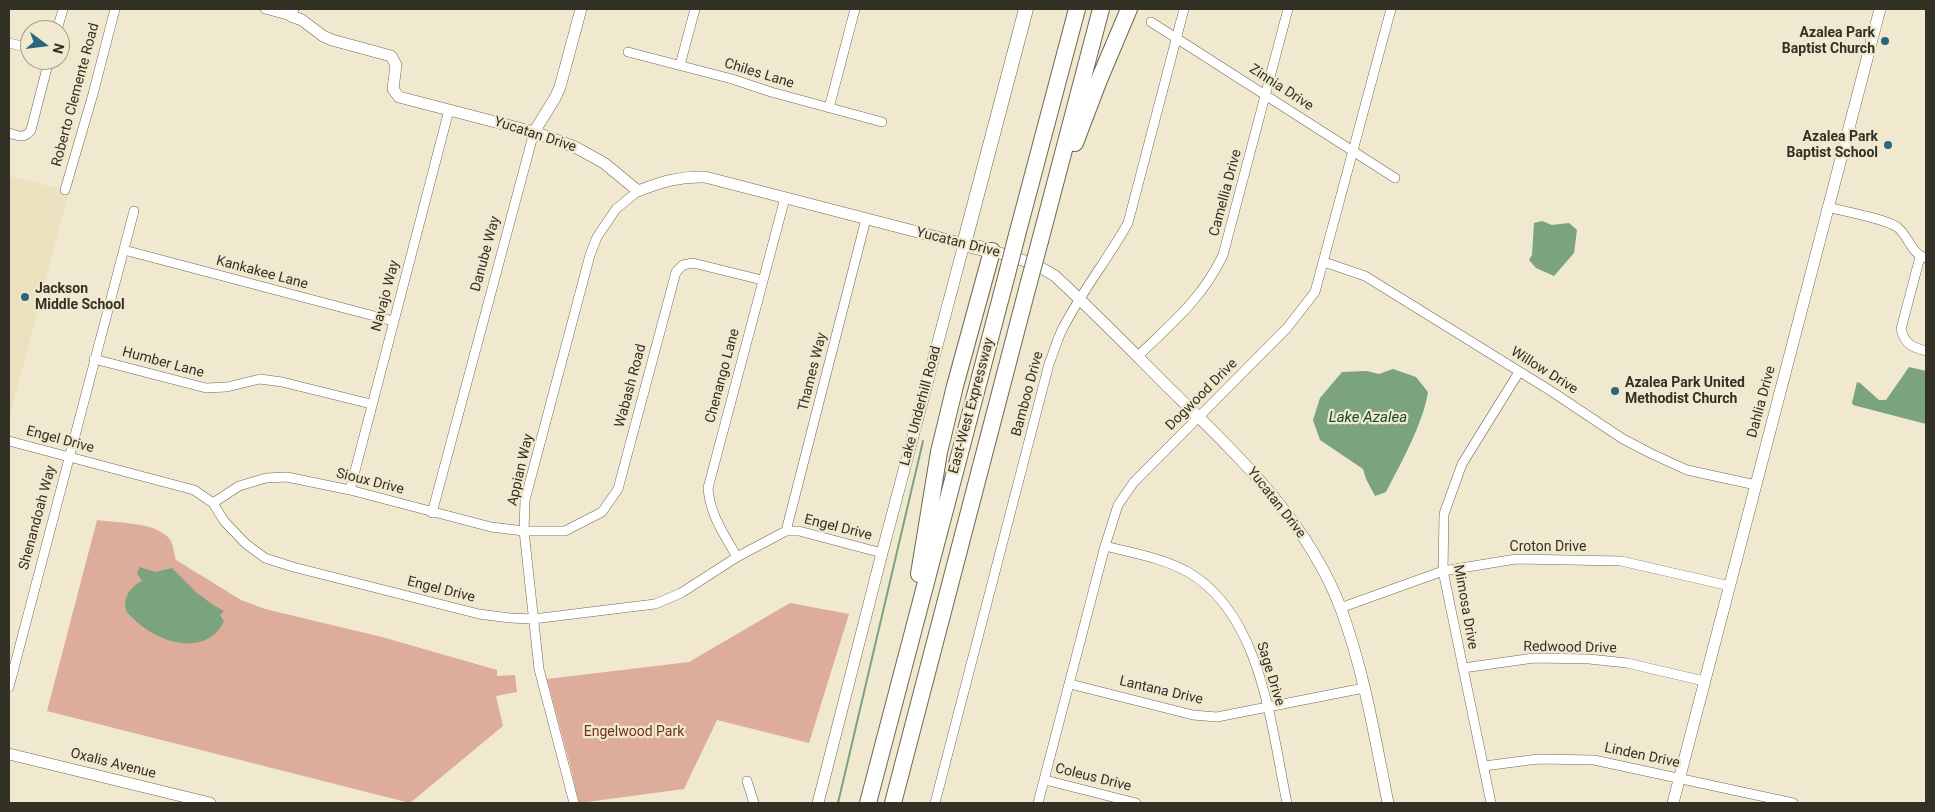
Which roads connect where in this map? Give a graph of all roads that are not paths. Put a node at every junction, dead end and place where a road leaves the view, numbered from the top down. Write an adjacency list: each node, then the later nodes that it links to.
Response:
1 (115, 9): 28 (street, Roberto Clemente Road)
2 (265, 9): 14 (street)
3 (581, 9): 24 (street, Danube Way)
4 (695, 9): 18 (street)
5 (856, 9): 21 (street)
6 (1026, 9): 35 (main road, Lake Underhill Road)
7 (1076, 9): 64 (highway, East-West Expressway, bridge)
8 (1101, 9): 34 (highway, East-West Expressway)
9 (1129, 9): 34 (highway)
10 (1184, 9): 16 (street, Bamboo Drive)
11 (1288, 9): 20 (street, Camellia Drive)
12 (1391, 9): 26 (street, Dogwood Drive)
13 (1880, 9): 31 (street, Dahlia Drive)
14 (292, 12): 22 (street, Yucatan Drive)
15 (1151, 22): 16 (street, Zinnia Drive)
16 (1176, 38): 20 (street, Zinnia Drive); 41 (street, Bamboo Drive)
17 (628, 52): 18 (street, Chiles Lane)
18 (680, 65): 21 (street, Chiles Lane)
19 (47, 70): 25 (street)
20 (1266, 94): 26 (street, Zinnia Drive); 44 (street, Camellia Drive)
21 (829, 108): 23 (street, Chiles Lane)
22 (449, 110): 24 (street, Yucatan Drive); 42 (street, Navajo Way)
23 (882, 122)
24 (534, 132): 29 (street, Yucatan Drive); 54 (street, Danube Way)
25 (9, 133)
26 (1354, 151): 27 (street, Zinnia Drive); 39 (street, Dogwood Drive)
27 (1395, 178)
28 (65, 190)
29 (638, 191): 30 (street, Yucatan Drive); 55 (street, Appian Way)
30 (785, 198): 33 (street, Yucatan Drive); 40 (street, Chenango Lane)
31 (1828, 207): 38 (street); 51 (street, Dahlia Drive)
32 (134, 211): 36 (street, Shenandoah Way)
33 (866, 219): 35 (street, Yucatan Drive); 56 (street, Thames Way)
34 (1045, 222): 81 (highway, East-West Expressway, bridge)
35 (964, 244): 37 (main road, Yucatan Drive); 58 (street, Lake Underhill Road)
36 (124, 250): 42 (street, Kankakee Lane); 45 (street, Shenandoah Way)
37 (992, 251): 41 (street, Yucatan Drive); 64 (highway)
38 (1923, 258): 43 (street)
39 (1324, 262): 46 (street, Willow Drive); 48 (street, Dogwood Drive)
40 (762, 280): 55 (street, Wabash Road); 59 (street, Chenango Lane)
41 (1079, 299): 44 (street, Yucatan Drive); 82 (street, Bamboo Drive)
42 (393, 321): 47 (street, Navajo Way)
43 (1926, 351)
44 (1138, 356): 48 (street, Yucatan Drive)
45 (94, 359): 47 (street, Humber Lane); 50 (street, Shenandoah Way)
46 (1519, 372): 51 (street, Willow Drive); 60 (street, Mimosa Drive)
47 (371, 404): 52 (street, Navajo Way)
48 (1200, 417): 57 (street, Dogwood Drive); 62 (street, Yucatan Drive)
49 (9, 441): 50 (street, Engel Drive)
50 (69, 456): 53 (street, Engel Drive); 68 (street, Shenandoah Way)
51 (1756, 485): 61 (street, Dahlia Drive)
52 (350, 490): 53 (street, Sioux Drive); 54 (street, Sioux Drive)
53 (213, 503): 63 (street, Engel Drive)
54 (432, 513): 55 (street, Sioux Drive)
55 (524, 531): 63 (street, Appian Way)
56 (786, 531): 58 (street, Engel Drive); 59 (street, Engel Drive)
57 (1105, 546): 67 (street, Dogwood Drive); 70 (street, Sage Drive)
58 (882, 554): 79 (street, Lake Underhill Road)
59 (736, 557): 63 (street, Engel Drive)
60 (1443, 570): 61 (street, Croton Drive); 62 (street, Croton Drive); 65 (street, Mimosa Drive)
61 (1730, 586): 66 (street, Dahlia Drive)
62 (1340, 608): 69 (street, Yucatan Drive)
63 (533, 619): 77 (street, Appian Way)
64 (917, 619): 80 (highway, East-West Expressway)
65 (1463, 668): 66 (street, Redwood Drive); 72 (street, Mimosa Drive)
66 (1704, 681): 73 (street, Dahlia Drive)
67 (1070, 684): 70 (street, Lantana Drive); 74 (street, Dogwood Drive)
68 (9, 687)
69 (1364, 688): 70 (street, Lantana Drive); 86 (street, Yucatan Drive)
70 (1267, 707): 85 (street, Sage Drive)
71 (9, 754): 76 (street, Oxalis Avenue)
72 (1484, 766): 73 (street, Linden Drive); 87 (street, Mimosa Drive)
73 (1680, 778): 88 (street, Dahlia Drive); 89 (street, Linden Drive)
74 (1045, 780): 83 (street, Dogwood Drive); 84 (street, Coleus Drive)
75 (747, 781): 78 (street)
76 (203, 802)
77 (574, 803)
78 (754, 803)
79 (818, 803)
80 (868, 803)
81 (893, 803)
82 (935, 803)
83 (1038, 803)
84 (1136, 803)
85 (1287, 803)
86 (1388, 803)
87 (1491, 803)
88 (1673, 803)
89 (1793, 803)

